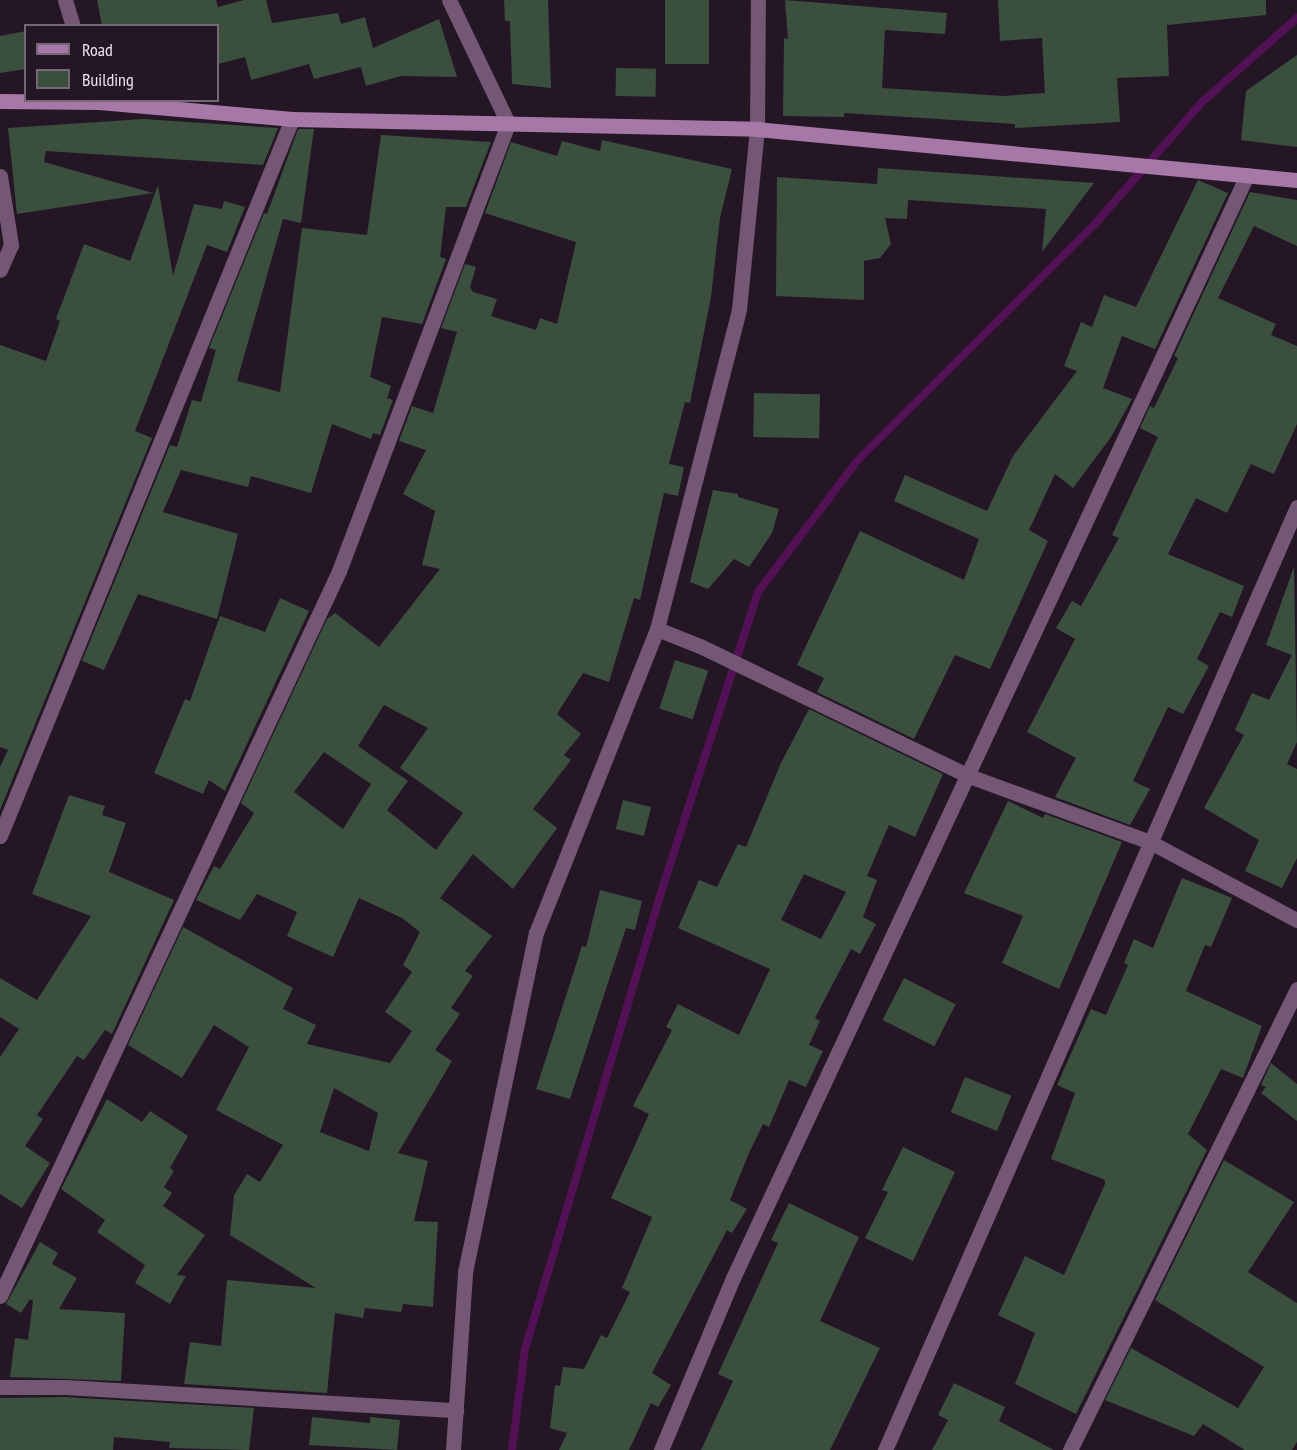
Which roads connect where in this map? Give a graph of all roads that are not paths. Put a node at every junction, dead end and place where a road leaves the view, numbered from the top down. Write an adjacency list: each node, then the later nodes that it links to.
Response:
1 (64, 0): 4 (street)
2 (449, 0): 9 (street)
3 (758, 0): 10 (street)
4 (72, 24)
5 (0, 101): 6 (street)
6 (24, 101)
7 (110, 102): 8 (street)
8 (292, 119): 9 (street); 18 (street)
9 (508, 123): 10 (street); 22 (street)
10 (757, 129): 11 (street); 16 (street)
11 (1247, 175): 13 (street); 17 (street)
12 (0, 176): 14 (street)
13 (1297, 180)
14 (0, 270)
15 (1297, 507): 19 (street)
16 (657, 629): 17 (street); 24 (street)
17 (969, 776): 19 (street); 26 (street)
18 (0, 836)
19 (1150, 842): 20 (street); 27 (street)
20 (1297, 920)
21 (1297, 989): 28 (street)
22 (0, 1296)
23 (0, 1387): 24 (street)
24 (456, 1410): 25 (street)
25 (453, 1450)
26 (661, 1450)
27 (885, 1450)
28 (1070, 1450)

